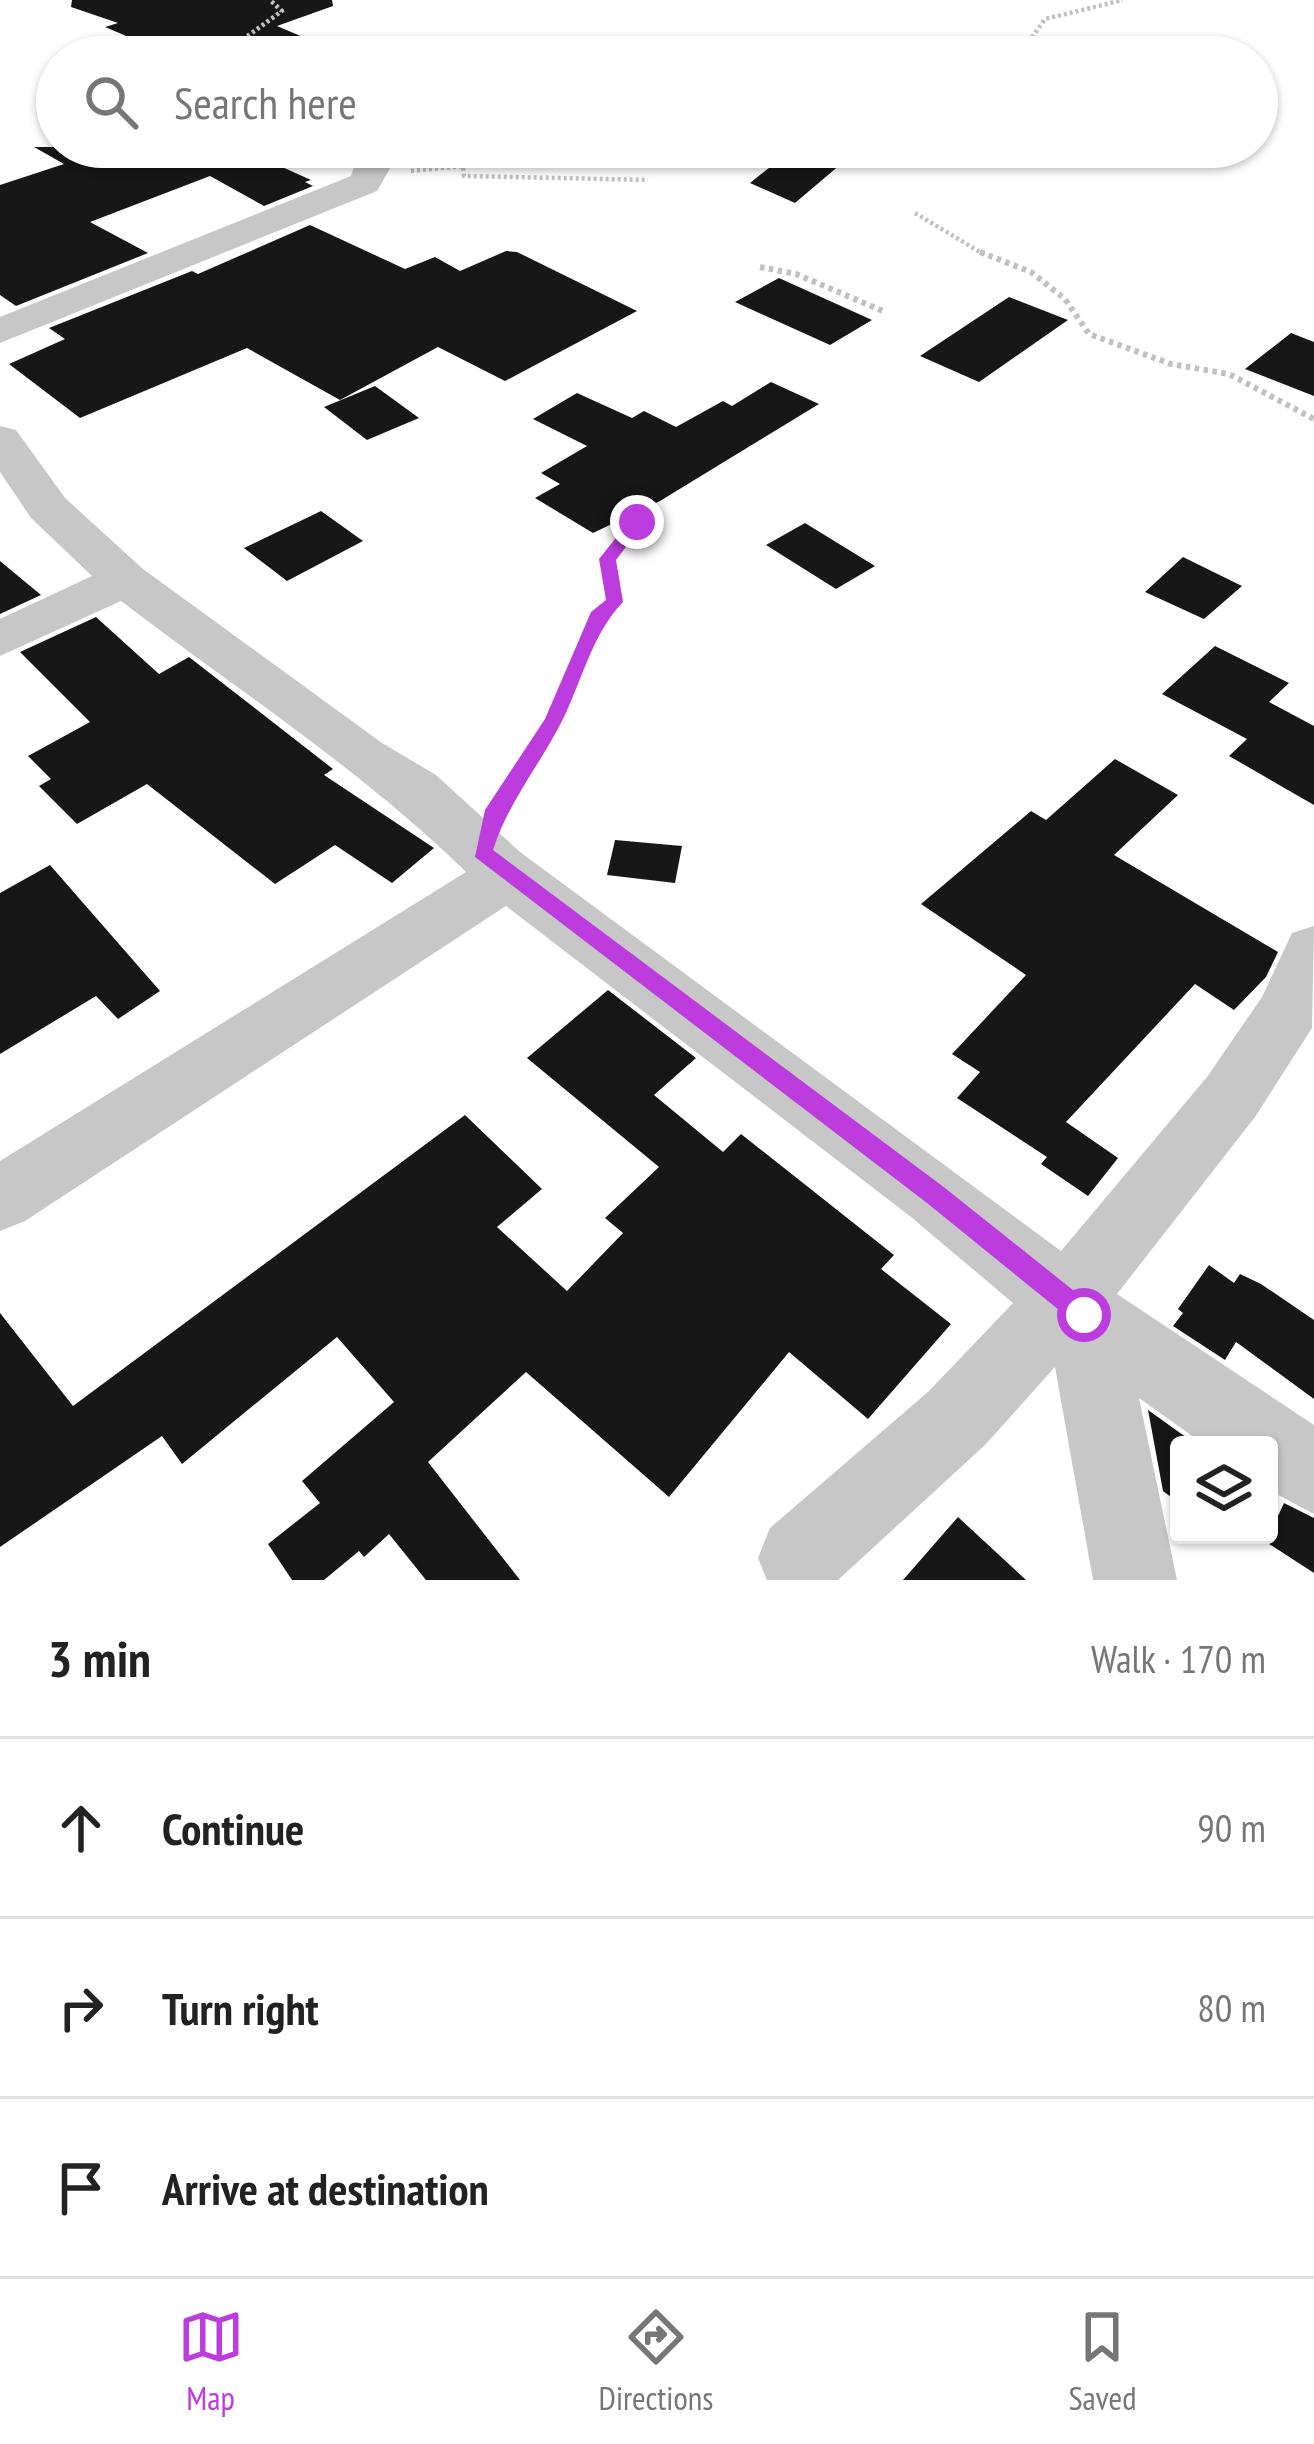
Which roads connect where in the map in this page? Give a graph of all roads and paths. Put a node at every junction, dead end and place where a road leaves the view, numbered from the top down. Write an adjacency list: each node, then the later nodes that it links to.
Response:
1 (270, 0): 3 (path)
2 (1123, 0): 4 (path)
3 (240, 36)
4 (1033, 36)
5 (363, 168): 11 (street)
6 (463, 168): 7 (path)
7 (649, 180)
8 (915, 213): 12 (path)
9 (760, 267): 10 (path)
10 (883, 311)
11 (0, 331)
12 (1314, 419)
13 (0, 439): 15 (street)
14 (637, 522): 17 (path)
15 (125, 580): 16 (street); 17 (street)
16 (0, 639)
17 (495, 864): 19 (street); 20 (street)
18 (1314, 950): 20 (street)
19 (0, 1199)
20 (1075, 1308): 21 (street); 22 (street); 23 (street)
21 (1314, 1473)
22 (800, 1558)
23 (1135, 1580)

